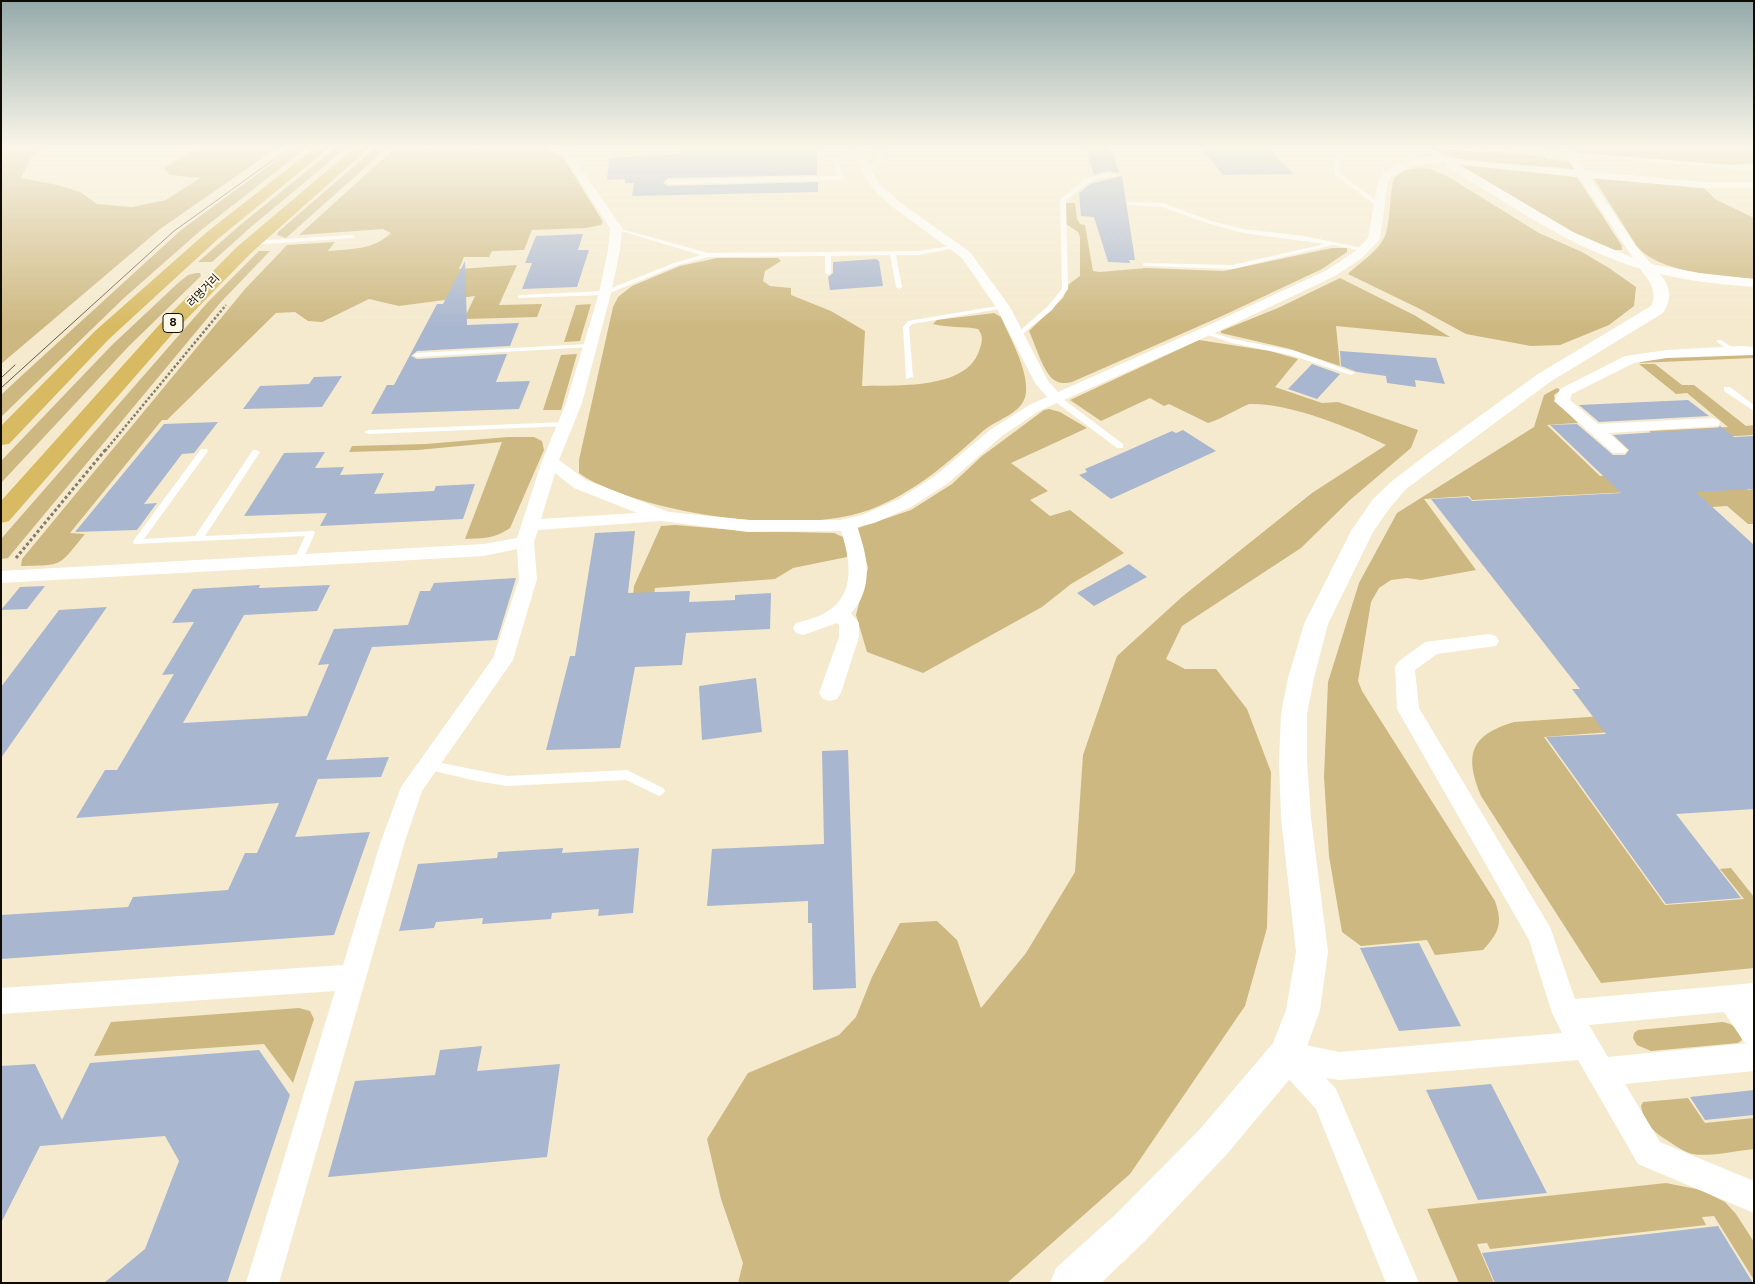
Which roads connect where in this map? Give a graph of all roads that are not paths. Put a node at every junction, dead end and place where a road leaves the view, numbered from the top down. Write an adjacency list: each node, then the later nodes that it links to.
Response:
1 (247, 208): 43 (highway)
2 (293, 208): 12 (highway, 려명거리 / 8)
3 (603, 208): 10 (street)
4 (901, 208): 14 (street)
5 (1063, 208): 28 (lane)
6 (1168, 208): 13 (lane)
7 (1379, 208): 15 (street)
8 (1524, 208): 20 (street)
9 (1606, 208): 20 (street)
10 (616, 228): 18 (lane); 24 (street)
11 (352, 237): 12 (lane)
12 (252, 243): 49 (highway, 려명거리 / 8)
13 (1334, 243): 15 (lane); 19 (lane)
14 (956, 248): 16 (lane); 26 (street)
15 (1364, 249): 27 (street)
16 (893, 253): 17 (lane); 23 (lane)
17 (828, 254): 18 (lane); 21 (lane)
18 (708, 255): 24 (lane)
19 (1145, 264)
20 (1646, 266): 22 (street); 68 (street)
21 (828, 273)
22 (1754, 283)
23 (899, 287)
24 (605, 293): 25 (lane); 30 (street)
25 (520, 297)
26 (1004, 307): 28 (street); 35 (lane)
27 (1204, 332): 34 (lane); 37 (street)
28 (1018, 335): 37 (street)
29 (1719, 341): 31 (lane)
30 (589, 346): 33 (lane); 40 (street)
31 (1732, 350): 32 (street); 41 (street)
32 (1754, 351)
33 (417, 355)
34 (1351, 373)
35 (909, 377)
36 (1727, 389): 38 (lane)
37 (1056, 398): 44 (lane); 51 (street)
38 (1754, 409)
39 (1712, 423): 41 (street)
40 (566, 424): 42 (lane); 48 (street)
41 (1594, 428): 45 (street)
42 (368, 432)
43 (1, 439)
44 (1120, 446)
45 (1619, 450)
46 (204, 451): 53 (lane)
47 (256, 452): 53 (lane)
48 (550, 462): 50 (street); 52 (street)
49 (1, 516)
50 (666, 517): 51 (street); 52 (street)
51 (847, 524): 56 (street)
52 (527, 534): 54 (street); 60 (street)
53 (198, 539): 54 (lane)
54 (298, 560): 55 (street)
55 (1, 577)
56 (839, 613): 57 (street); 59 (street)
57 (803, 628)
58 (1489, 641): 65 (street)
59 (830, 692)
60 (426, 765): 61 (lane); 62 (street)
61 (659, 791)
62 (352, 977): 64 (street); 74 (street)
63 (1742, 997): 65 (street); 66 (street)
64 (1, 1001)
65 (1566, 1013): 67 (street)
66 (1754, 1032)
67 (1586, 1045): 70 (street); 71 (street)
68 (1286, 1055): 70 (street); 72 (street); 75 (street)
69 (1754, 1057): 71 (street)
70 (1339, 1066): 72 (street)
71 (1602, 1072): 73 (street)
72 (1326, 1099): 76 (street)
73 (1754, 1197)
74 (262, 1283)
75 (1071, 1283)
76 (1403, 1283)

